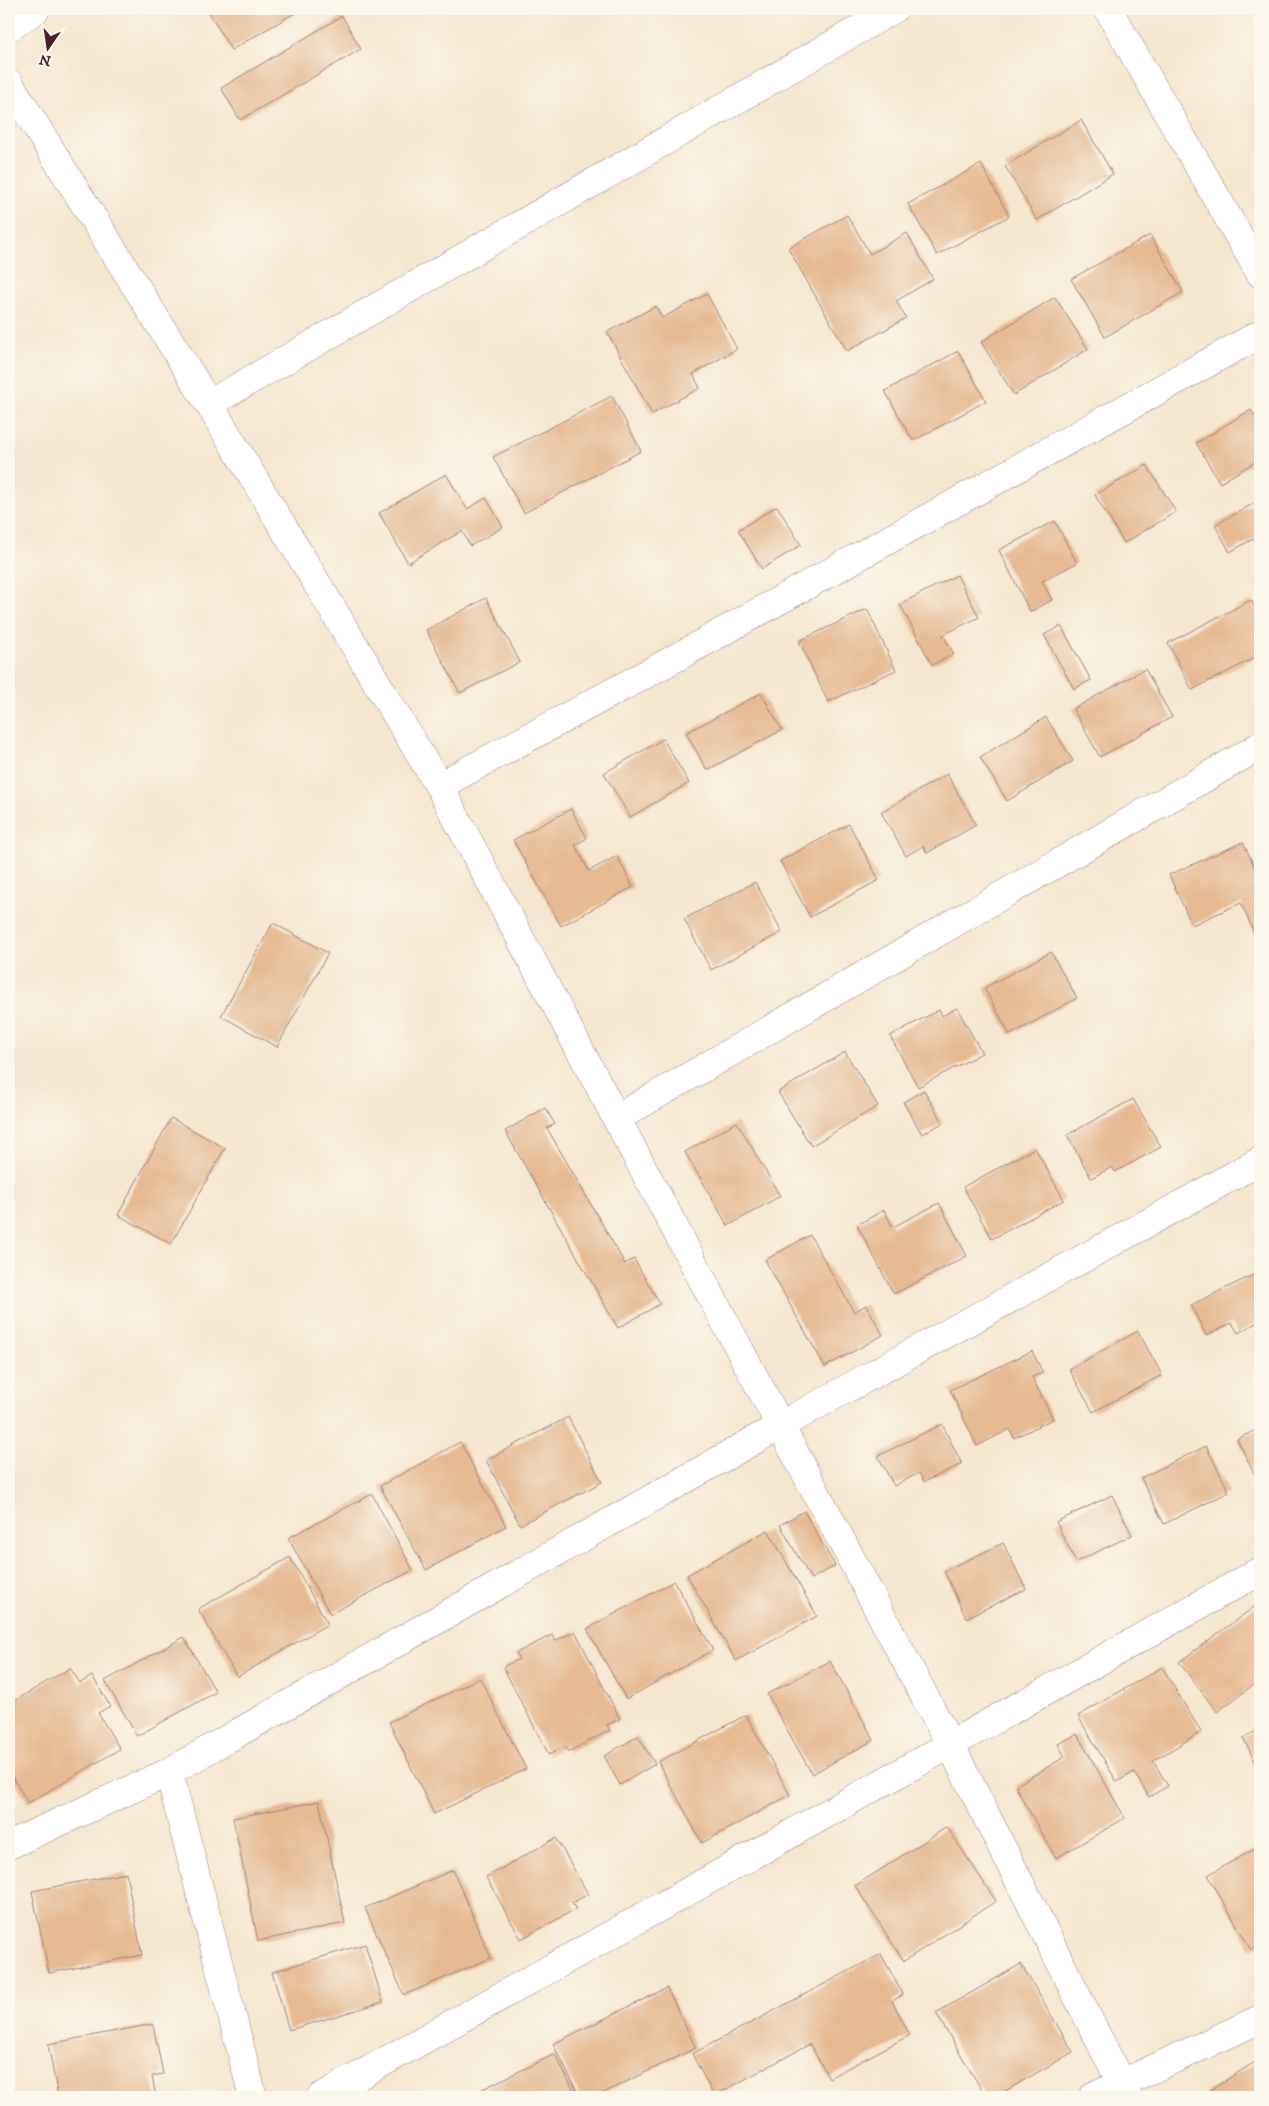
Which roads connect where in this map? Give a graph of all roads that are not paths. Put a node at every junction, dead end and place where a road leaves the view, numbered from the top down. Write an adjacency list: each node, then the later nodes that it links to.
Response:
1 (36, 9): 4 (street)
2 (894, 9): 8 (street)
3 (1108, 9): 6 (street)
4 (9, 28)
5 (9, 83): 8 (street)
6 (1260, 273)
7 (1260, 334): 10 (street)
8 (209, 404): 10 (street)
9 (1260, 746): 11 (street)
10 (438, 786): 11 (street)
11 (617, 1118): 13 (street)
12 (1260, 1161): 13 (street)
13 (781, 1426): 15 (street); 16 (street)
14 (1260, 1571): 15 (street)
15 (950, 1744): 19 (street); 21 (street)
16 (169, 1772): 17 (street); 20 (street)
17 (9, 1845)
18 (1260, 2019): 19 (street)
19 (1124, 2090): 22 (street)
20 (253, 2097)
21 (321, 2097)
22 (1093, 2097)

